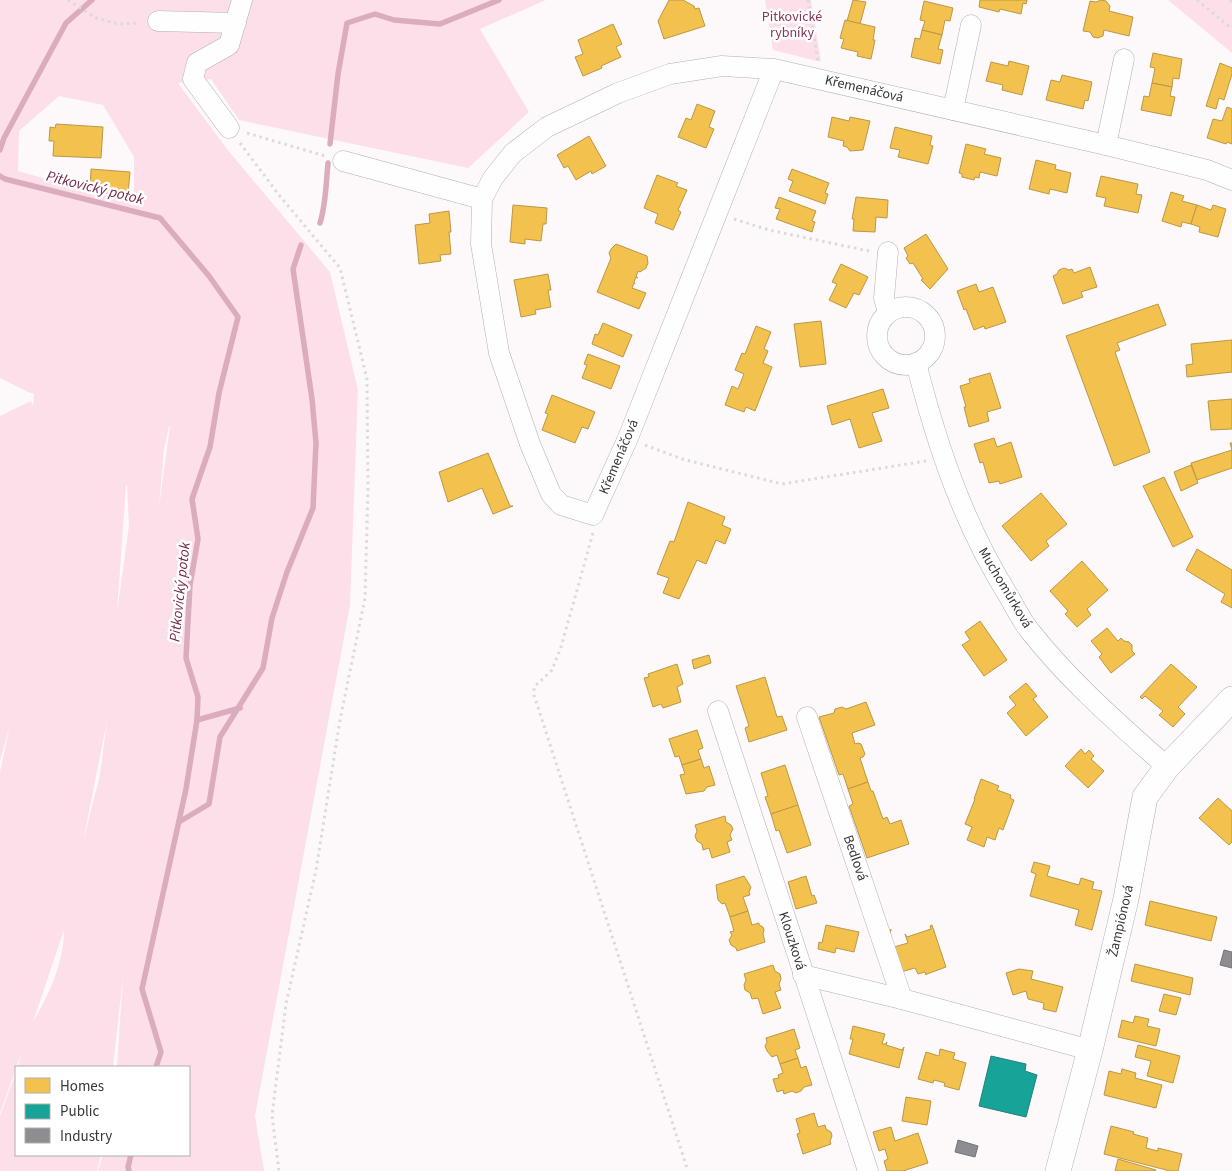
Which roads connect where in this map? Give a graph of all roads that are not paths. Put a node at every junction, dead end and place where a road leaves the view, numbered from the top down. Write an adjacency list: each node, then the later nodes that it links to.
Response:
1 (242, 0): 3 (street)
2 (158, 21): 3 (street)
3 (236, 23): 8 (street)
4 (971, 25): 7 (street)
5 (1124, 59): 9 (street)
6 (774, 69): 7 (street, Křemenáčová); 12 (street, Křemenáčová); 12 (street, Křemenáčová)
7 (953, 110): 9 (street, Křemenáčová)
8 (229, 128)
9 (1106, 145): 11 (street, Křemenáčová)
10 (343, 161): 12 (street)
11 (1232, 180)
12 (482, 199)
13 (888, 253): 14 (street)
14 (888, 312): 15 (street); 15 (street)
15 (916, 363): 19 (street, Muchomůrková)
16 (1232, 699): 19 (street, Žampiónová)
17 (718, 711): 20 (street, Klouzková)
18 (807, 717): 21 (street, Bedlová)
19 (1167, 767): 22 (street, Žampiónová)
20 (804, 975): 21 (street); 23 (street, Klouzková)
21 (902, 999): 22 (street)
22 (1090, 1050): 24 (street, Žampiónová)
23 (868, 1171)
24 (1058, 1171)

